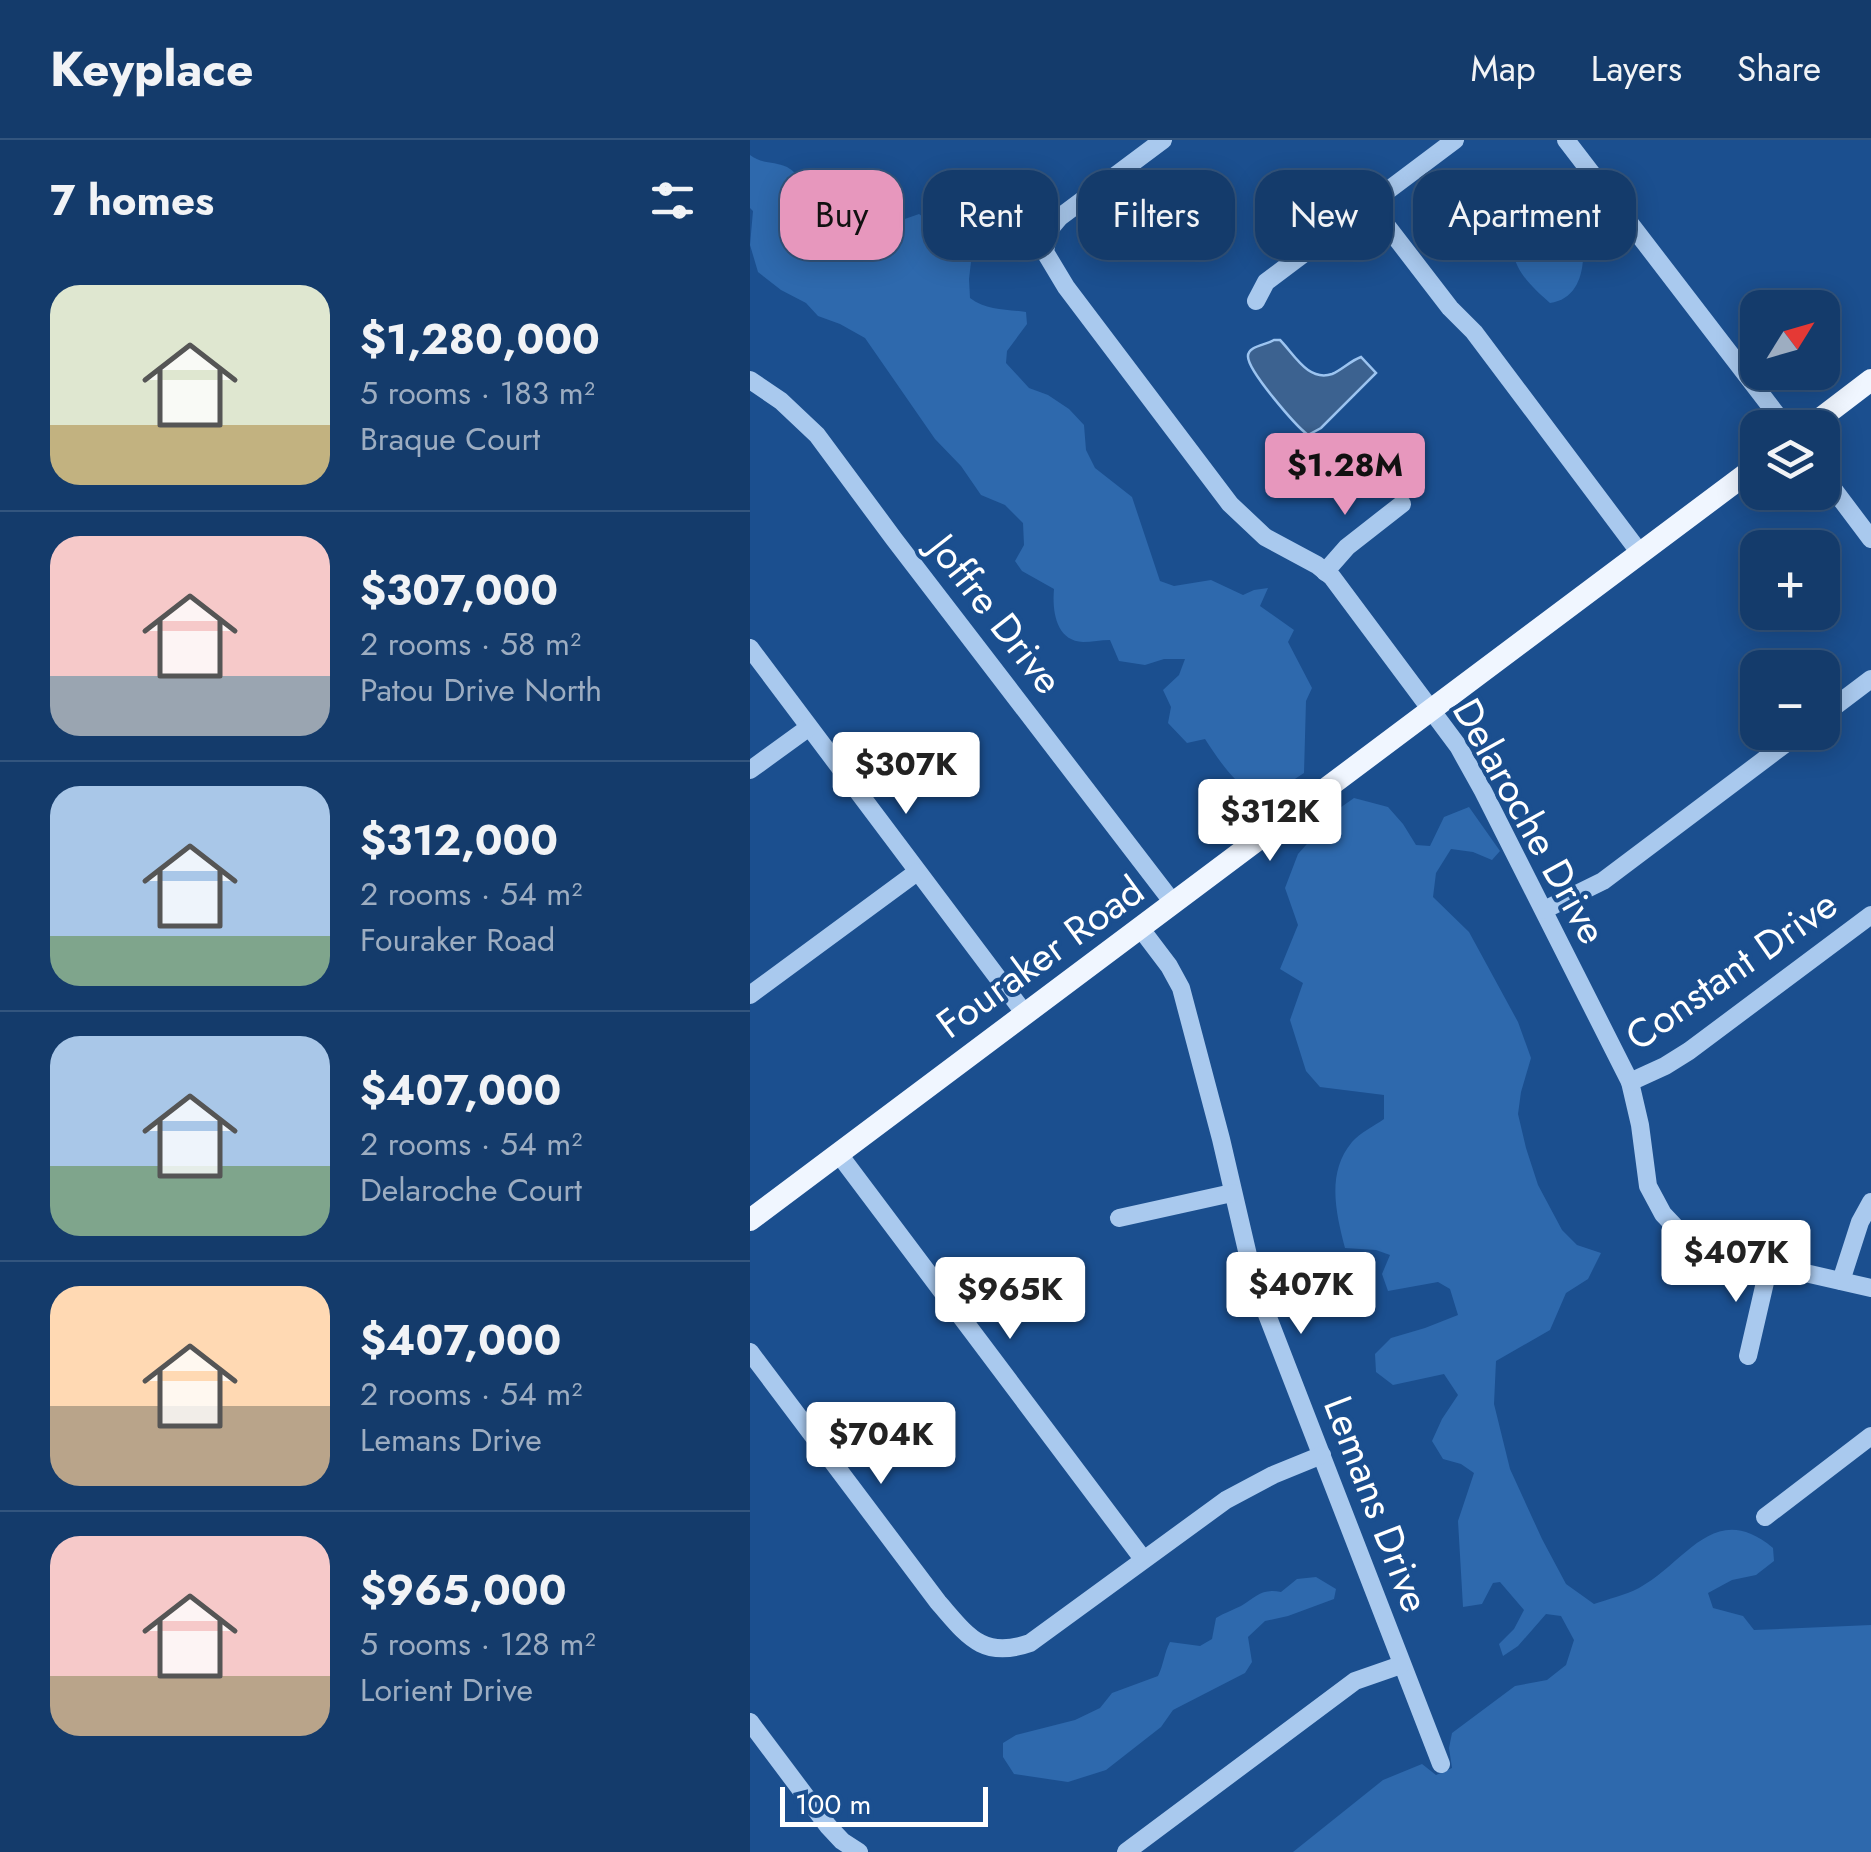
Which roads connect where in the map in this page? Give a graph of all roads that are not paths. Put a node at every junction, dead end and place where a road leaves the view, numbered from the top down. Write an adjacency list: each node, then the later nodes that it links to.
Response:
1 (1163, 140): 17 (street, Delaroche Drive)
2 (1455, 140): 4 (street)
3 (1566, 140): 10 (street)
4 (1393, 187)
5 (1393, 234): 16 (street)
6 (1295, 260): 7 (street)
7 (1256, 300)
8 (750, 380): 26 (street, Joffre Drive)
9 (1871, 380): 11 (main road)
10 (1773, 410)
11 (1832, 410)
12 (1740, 478): 16 (main road, Fouraker Road)
13 (1840, 498): 15 (street)
14 (1402, 504): 17 (street)
15 (1871, 539)
16 (1640, 553): 21 (main road, Fouraker Road)
17 (1325, 572): 21 (street, Delaroche Drive)
18 (750, 648): 22 (street)
19 (1871, 679): 20 (street)
20 (1840, 702)
21 (1430, 710): 26 (main road, Fouraker Road); 27 (street, Delaroche Drive)
22 (808, 728): 24 (street); 25 (street)
23 (1777, 750): 27 (street)
24 (750, 770)
25 (917, 872): 30 (street); 31 (street)
26 (1174, 904): 29 (main road, Fouraker Road)
27 (1544, 910): 32 (street, Delaroche Drive)
28 (1871, 915): 32 (street, Constant Drive)
29 (1140, 929): 31 (main road, Fouraker Road); 34 (street, Lemans Drive)
30 (750, 994)
31 (1025, 1014): 33 (main road, Fouraker Road)
32 (1630, 1082): 38 (street, Delaroche Drive)
33 (838, 1153): 37 (main road, Fouraker Road); 46 (street)
34 (1232, 1192): 36 (street); 44 (street, Lemans Drive)
35 (1871, 1202): 39 (street)
36 (1119, 1218)
37 (750, 1220)
38 (1769, 1264): 39 (street, Delaroche Drive); 42 (street)
39 (1841, 1281): 40 (street, Delaroche Drive)
40 (1871, 1288)
41 (750, 1352): 46 (street)
42 (1748, 1356)
43 (1871, 1436): 45 (street)
44 (1322, 1455): 46 (street); 47 (street, Lemans Drive)
45 (1765, 1518)
46 (1143, 1559)
47 (1401, 1666): 49 (street, Lemans Drive); 51 (street)
48 (750, 1722): 50 (street)
49 (1440, 1764)
50 (860, 1852)
51 (1126, 1852)

